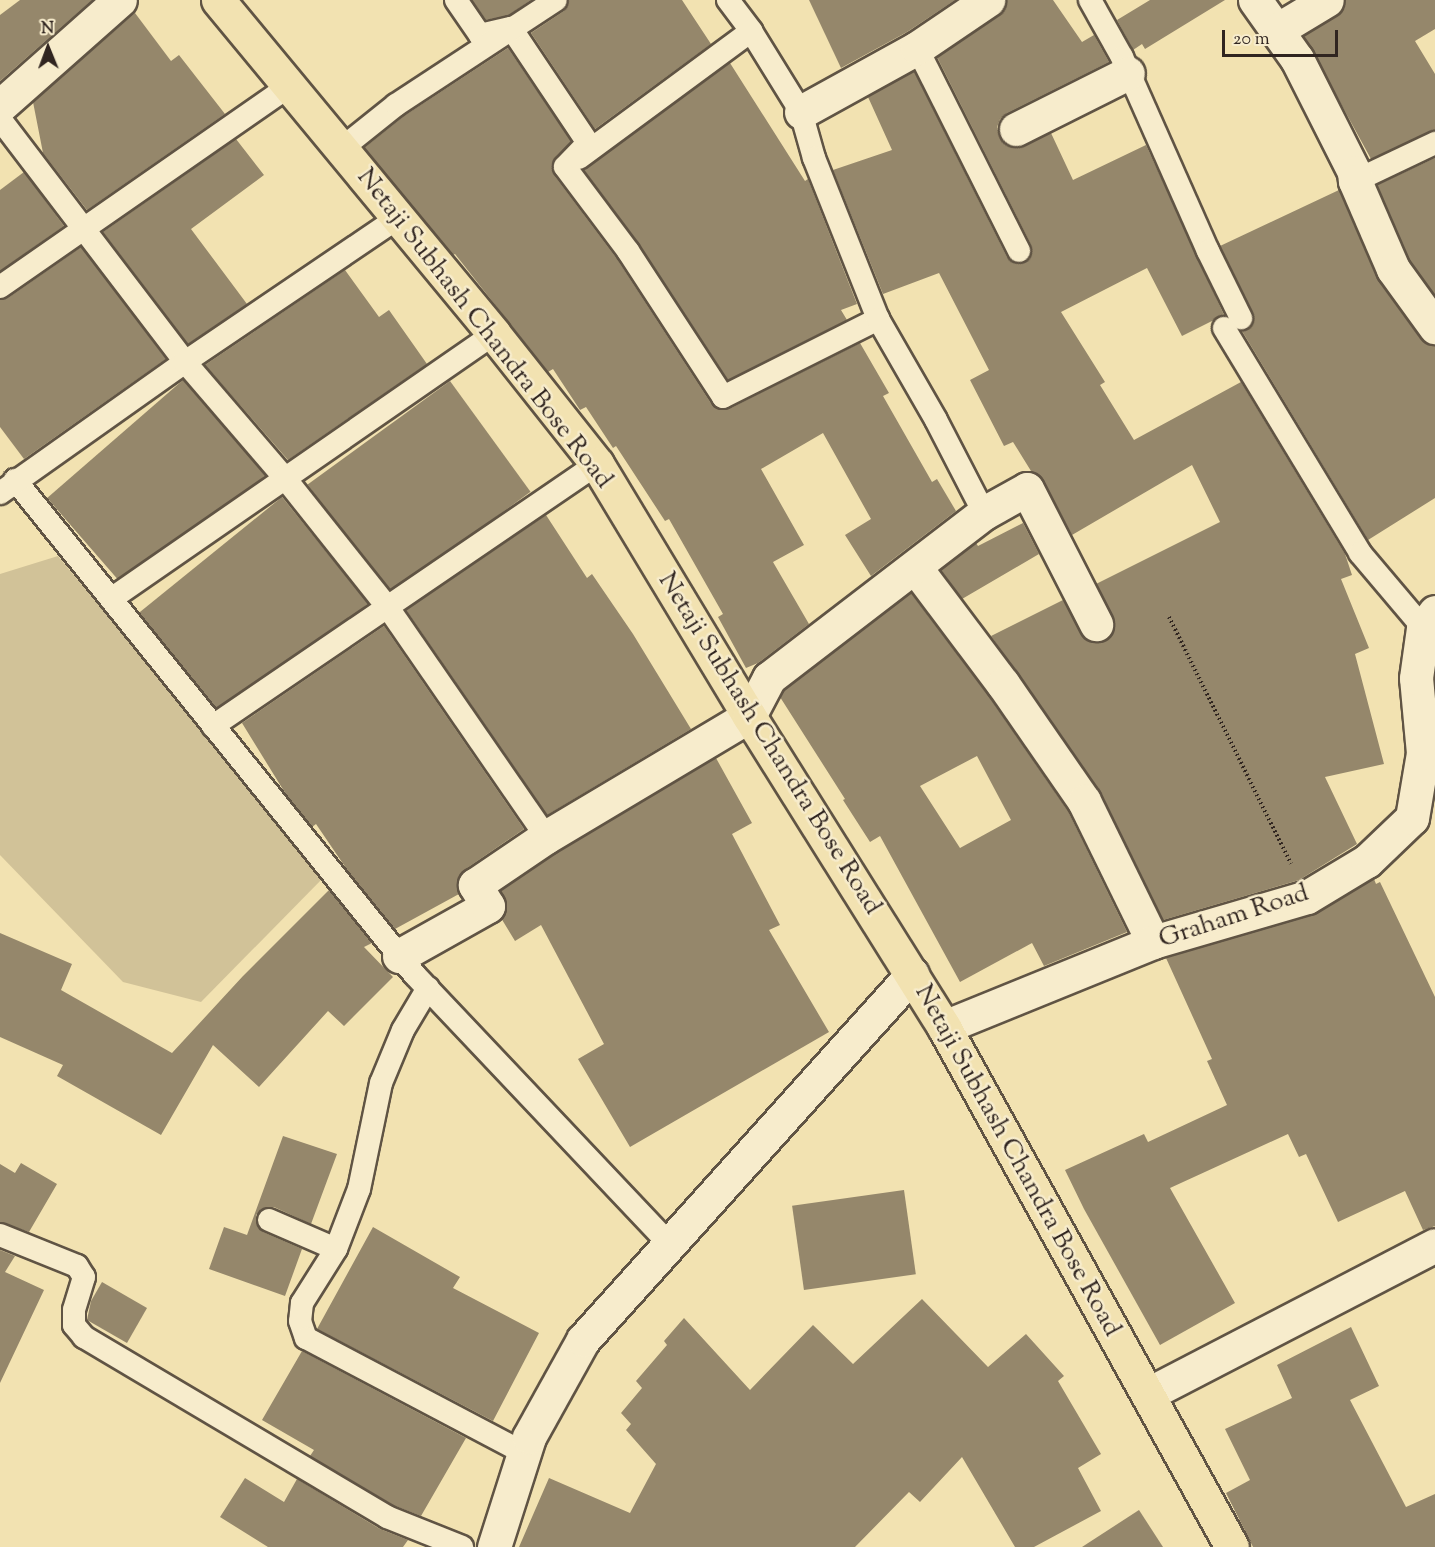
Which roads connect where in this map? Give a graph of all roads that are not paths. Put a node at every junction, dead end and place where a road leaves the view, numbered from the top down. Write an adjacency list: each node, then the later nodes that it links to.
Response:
1 (120, 0): 16 (street)
2 (218, 0): 15 (main road, Netaji Subhash Chandra Bose Road)
3 (456, 0): 10 (lane)
4 (556, 0): 10 (lane)
5 (728, 0): 12 (lane)
6 (988, 0): 13 (street)
7 (1090, 0): 14 (lane)
8 (1255, 0): 11 (street)
9 (1327, 0): 11 (street)
10 (511, 28): 21 (lane); 22 (lane)
11 (1277, 30): 23 (street)
12 (751, 31): 17 (lane); 22 (lane)
13 (917, 48): 17 (street); 26 (lane)
14 (1128, 73): 19 (street); 40 (lane)
15 (289, 86): 21 (main road, Netaji Subhash Chandra Bose Road); 25 (lane)
16 (0, 106)
17 (801, 111): 28 (lane)
18 (0, 119): 25 (lane)
19 (1016, 129)
20 (1435, 142): 23 (lane)
21 (341, 149): 24 (main road, Netaji Subhash Chandra Bose Road)
22 (565, 167): 28 (lane)
23 (1355, 180): 29 (street)
24 (398, 218): 30 (main road, Netaji Subhash Chandra Bose Road); 31 (lane)
25 (84, 231): 27 (lane); 31 (lane)
26 (1018, 251)
27 (0, 287)
28 (878, 319): 35 (lane)
29 (1435, 327)
30 (494, 334): 32 (main road, Netaji Subhash Chandra Bose Road); 33 (lane)
31 (185, 362): 33 (lane); 34 (lane)
32 (597, 464): 38 (lane); 41 (main road, Netaji Subhash Chandra Bose Road)
33 (284, 477): 37 (lane); 38 (lane)
34 (8, 486): 37 (lane)
35 (984, 513): 36 (street); 39 (street)
36 (915, 567): 41 (street); 44 (street)
37 (111, 599): 42 (lane)
38 (389, 609): 42 (lane); 43 (lane)
39 (1096, 624)
40 (1431, 627): 44 (street, Graham Road)
41 (749, 716): 43 (street); 46 (main road, Netaji Subhash Chandra Bose Road)
42 (213, 726): 45 (lane)
43 (546, 837): 45 (street)
44 (1153, 942): 48 (street, Graham Road)
45 (399, 956): 47 (lane)
46 (912, 974): 48 (main road, Netaji Subhash Chandra Bose Road); 51 (street)
47 (428, 988): 51 (lane); 53 (lane)
48 (944, 1028): 54 (main road, Netaji Subhash Chandra Bose Road)
49 (269, 1220): 53 (lane)
50 (0, 1235): 57 (lane)
51 (669, 1244): 55 (street)
52 (1435, 1245): 54 (street)
53 (336, 1249): 55 (lane)
54 (1148, 1394): 56 (main road, Netaji Subhash Chandra Bose Road)
55 (524, 1453): 58 (street)
56 (1228, 1545)
57 (462, 1547)
58 (494, 1547)

